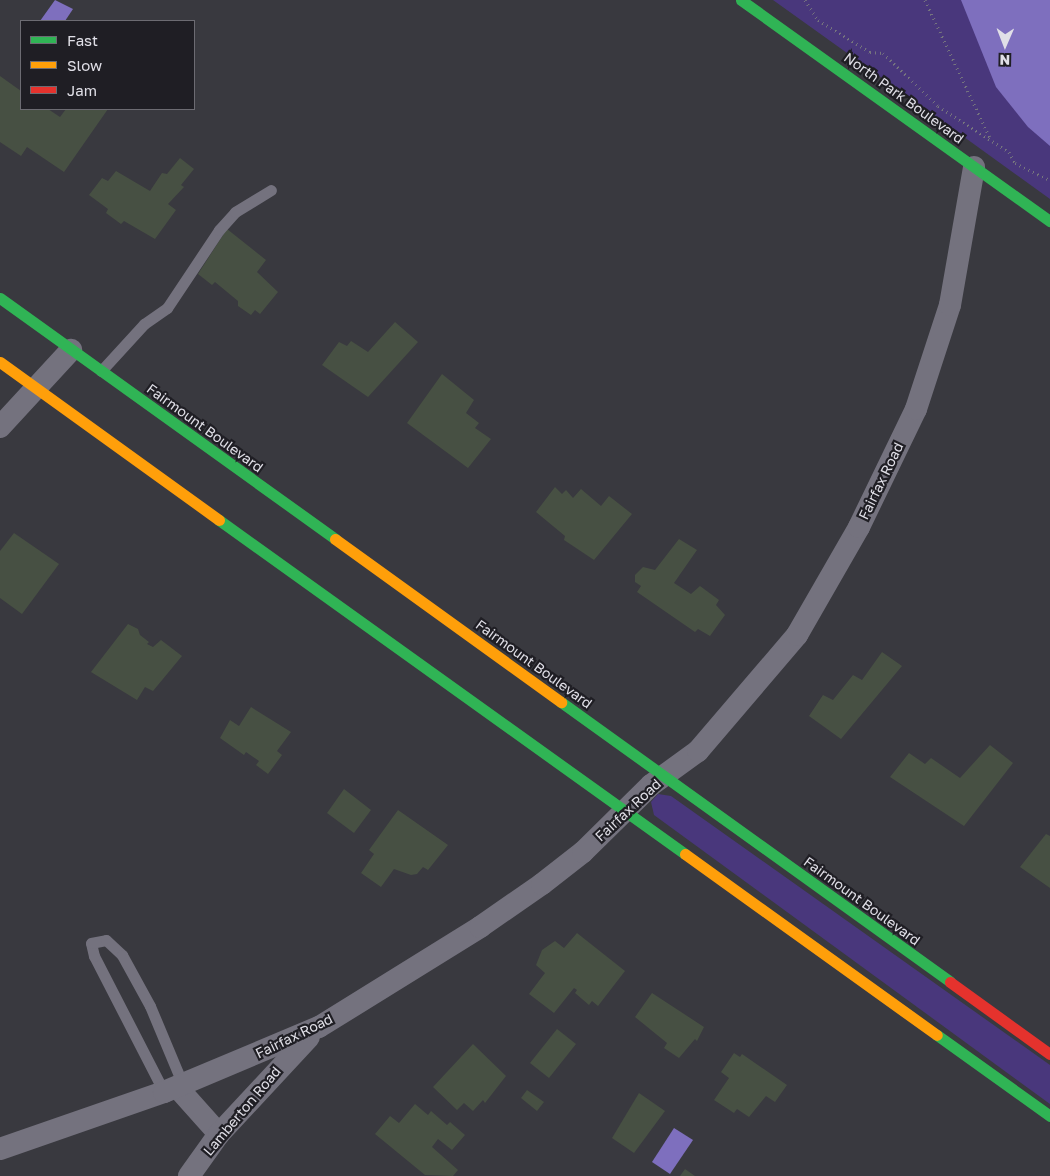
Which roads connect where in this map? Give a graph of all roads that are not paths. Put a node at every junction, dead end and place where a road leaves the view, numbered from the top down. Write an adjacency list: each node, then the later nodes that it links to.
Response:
1 (741, 0): 2 (main road, North Park Boulevard)
2 (974, 167): 4 (main road, North Park Boulevard); 11 (street, Fairfax Road)
3 (271, 190): 8 (lane)
4 (1050, 221)
5 (0, 298): 6 (main road, Fairmount Boulevard)
6 (71, 350): 8 (main road, Fairmount Boulevard); 9 (street)
7 (0, 362): 9 (main road)
8 (101, 371): 11 (main road, Fairmount Boulevard)
9 (37, 388): 10 (street); 12 (main road)
10 (0, 428)
11 (664, 777): 12 (street, Fairfax Road); 14 (main road, Fairmount Boulevard)
12 (625, 810): 13 (street, Fairfax Road); 16 (main road)
13 (319, 1027): 15 (street, Fairfax Road); 17 (street, Lamberton Road)
14 (1050, 1054)
15 (175, 1088): 15 (lane); 17 (street); 18 (street, Fairfax Road)
16 (1050, 1116)
17 (219, 1134): 19 (street, Lamberton Road)
18 (0, 1149)
19 (189, 1176)

